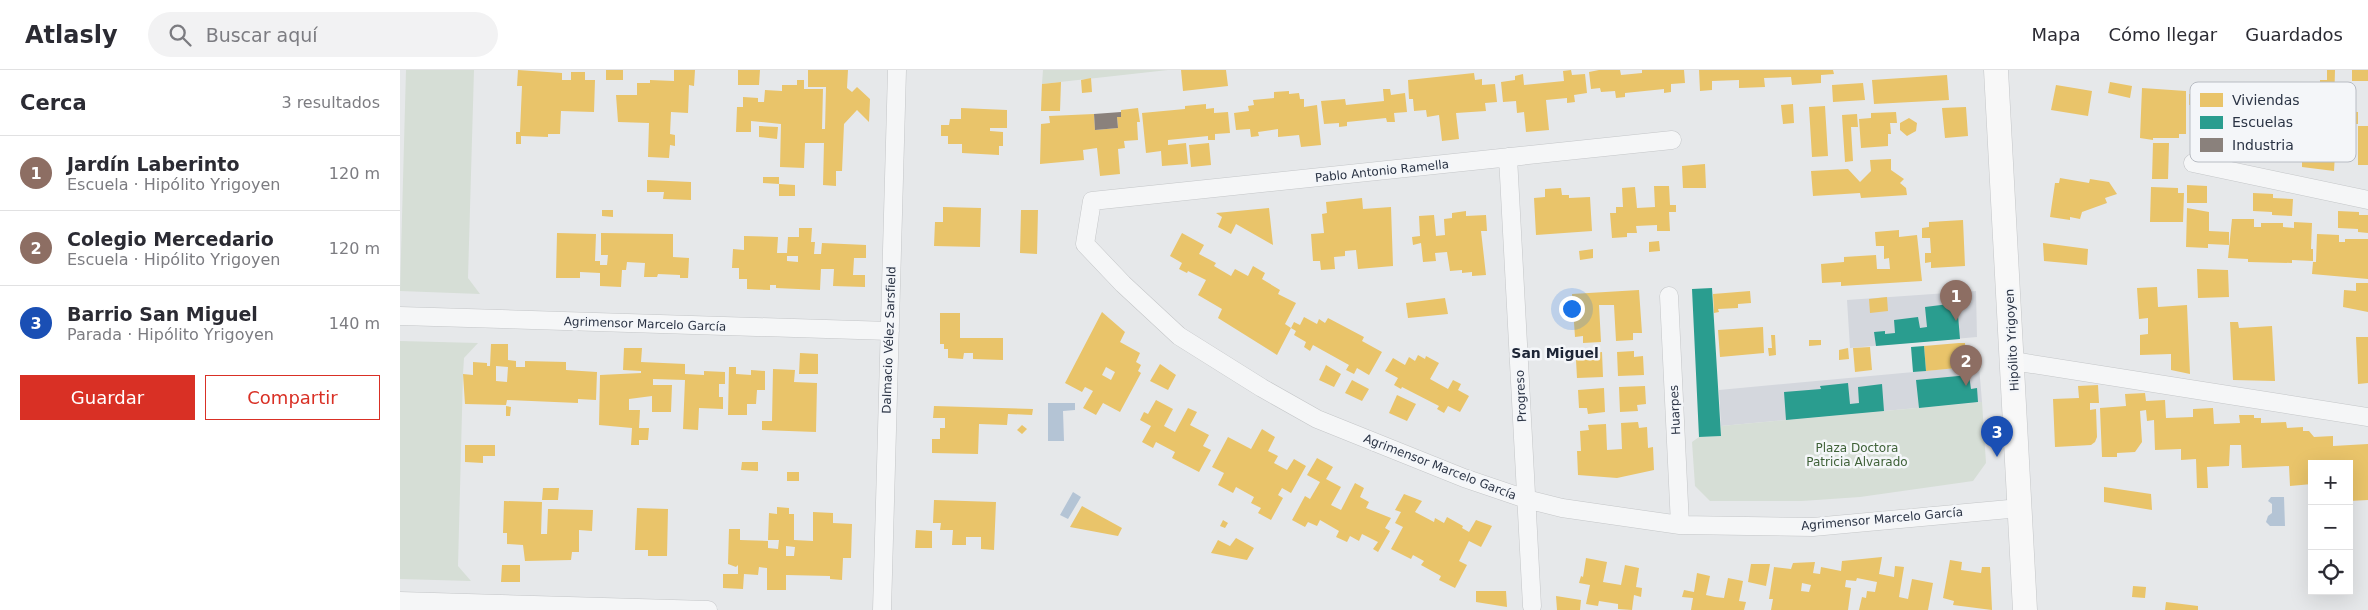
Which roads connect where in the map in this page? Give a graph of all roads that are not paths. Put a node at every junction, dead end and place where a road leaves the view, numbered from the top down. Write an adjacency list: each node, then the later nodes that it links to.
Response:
1 (897, 70): 10 (street, Dalmacio Vélez Sarsfield)
2 (1996, 70): 11 (main road, Hipólito Yrigoyen)
3 (1672, 140): 4 (street, Pablo Antonio Ramella)
4 (1508, 157): 7 (street, Pablo Antonio Ramella); 13 (street, Progreso)
5 (2193, 163): 6 (street)
6 (2368, 200)
7 (1092, 201): 13 (street, Agrimensor Marcelo García)
8 (1669, 296): 15 (street, Huarpes)
9 (400, 316): 10 (street, Agrimensor Marcelo García)
10 (890, 331): 19 (street, Dalmacio Vélez Sarsfield)
11 (2013, 361): 12 (street); 14 (main road, Hipólito Yrigoyen)
12 (2368, 417)
13 (1526, 499): 15 (street, Agrimensor Marcelo García); 17 (street, Progreso)
14 (2020, 508): 15 (street, Agrimensor Marcelo García); 20 (main road, Hipólito Yrigoyen)
15 (1680, 525)
16 (400, 601): 18 (street)
17 (1532, 606)
18 (708, 610)
19 (882, 610)
20 (2025, 610)

